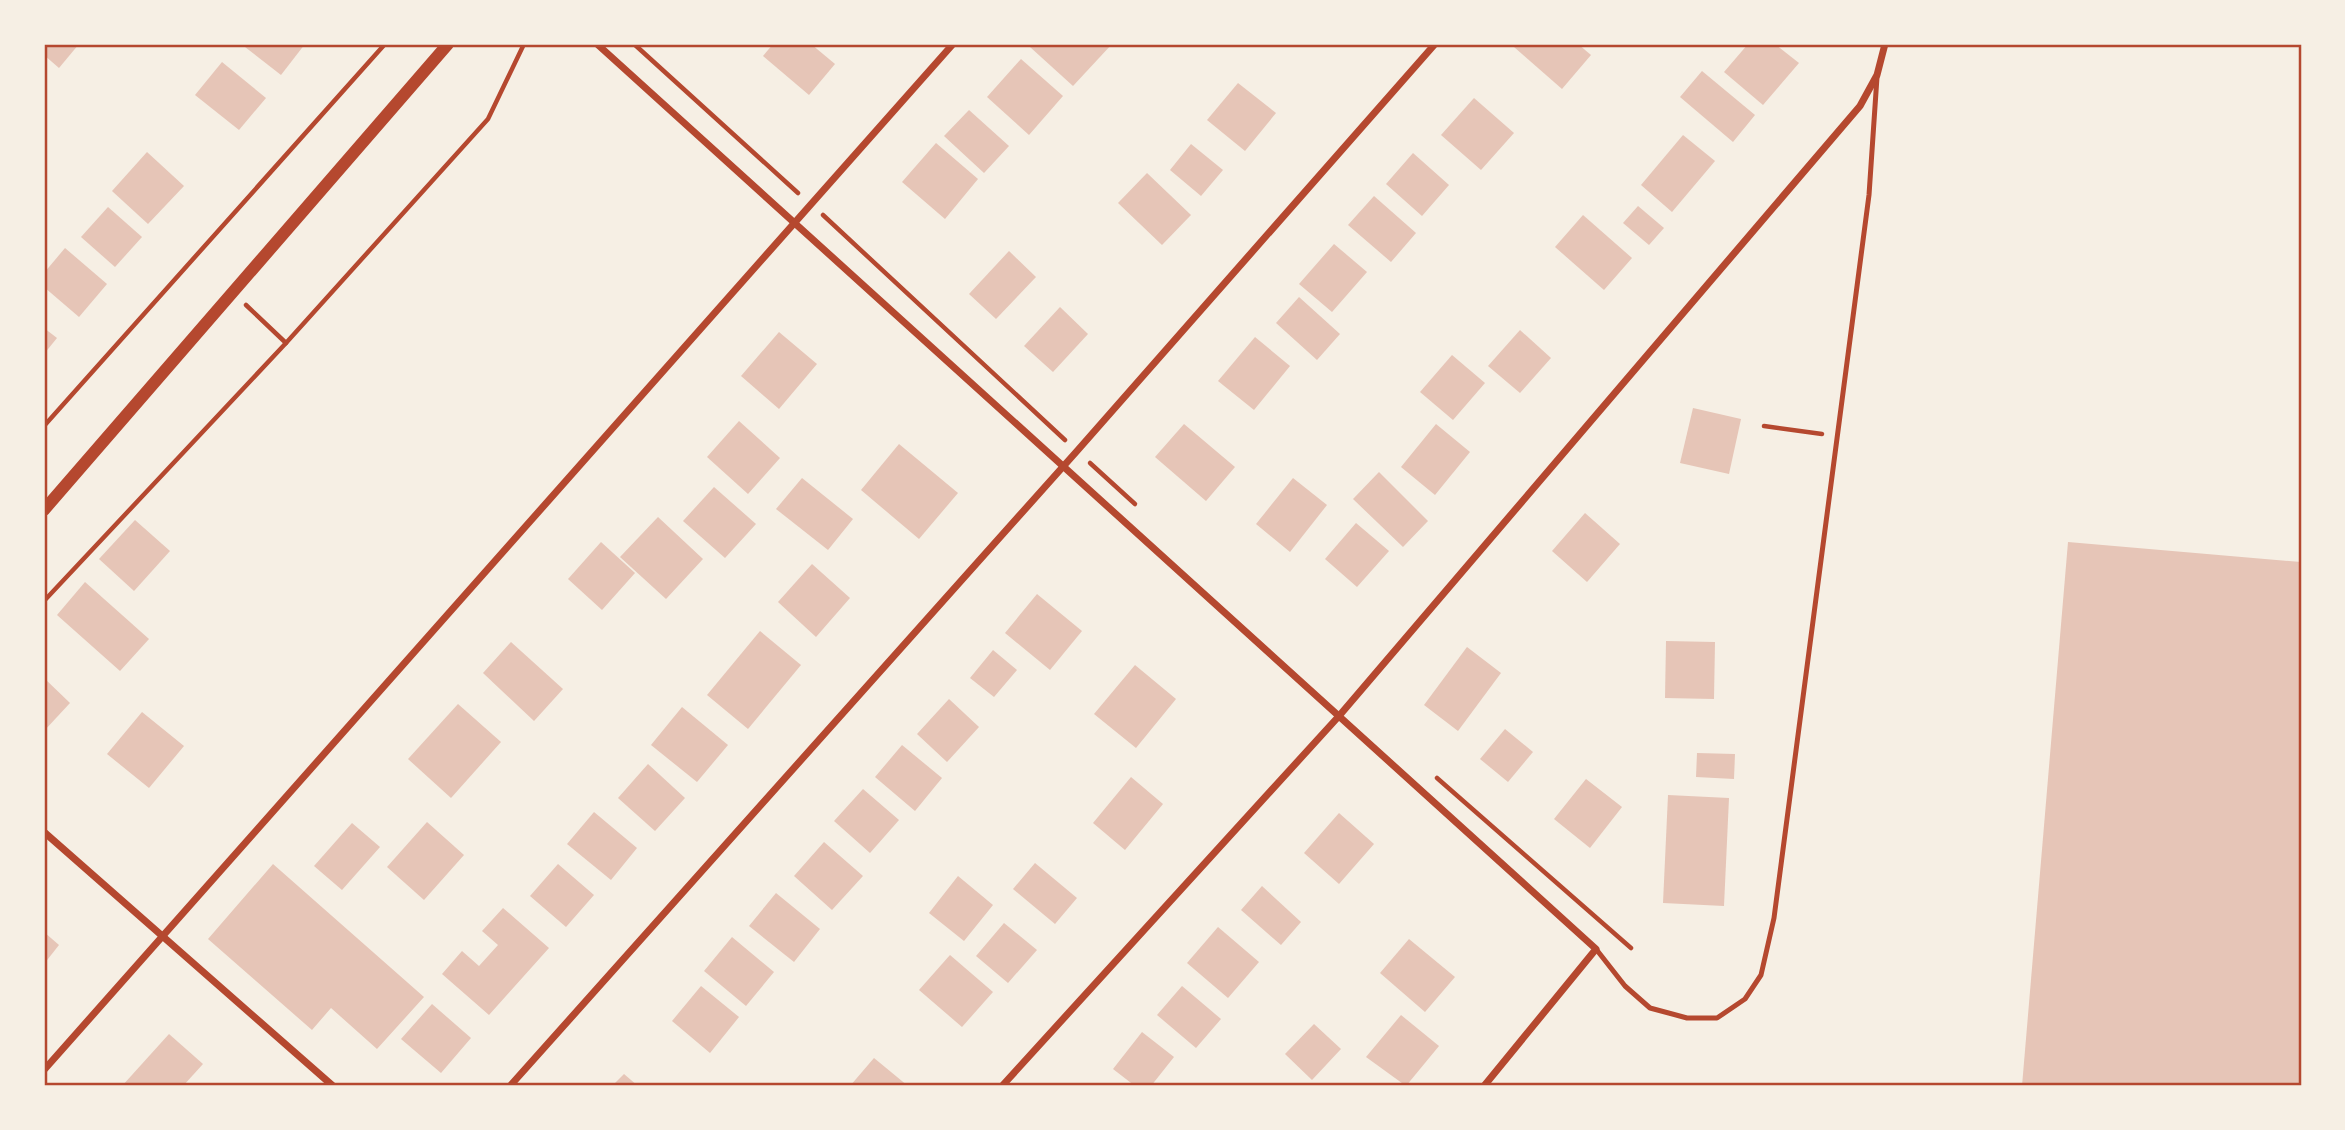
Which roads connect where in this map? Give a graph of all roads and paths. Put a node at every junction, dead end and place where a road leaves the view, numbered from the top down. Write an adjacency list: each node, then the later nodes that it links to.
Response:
1 (385, 44): 14 (path)
2 (448, 44): 12 (street)
3 (524, 44): 13 (path)
4 (597, 44): 11 (street)
5 (634, 44): 10 (path)
6 (953, 44): 10 (street)
7 (1435, 44): 17 (street)
8 (1885, 44): 9 (street)
9 (1877, 75): 16 (lane); 22 (street)
10 (811, 205): 11 (street); 17 (path)
11 (795, 223): 18 (street); 25 (street)
12 (233, 292): 13 (path); 20 (street)
13 (286, 343): 21 (path)
14 (44, 426)
15 (1763, 426): 16 (path)
16 (1838, 437): 27 (lane)
17 (1077, 451): 18 (street); 19 (path)
18 (1063, 466): 22 (street); 30 (street)
19 (1138, 506)
20 (44, 510)
21 (44, 601)
22 (1339, 716): 27 (street); 31 (street)
23 (1434, 775): 26 (path)
24 (44, 832): 25 (street)
25 (161, 935): 28 (street); 29 (street)
26 (1631, 948)
27 (1596, 949): 32 (street)
28 (44, 1070)
29 (333, 1086)
30 (510, 1086)
31 (1002, 1086)
32 (1483, 1086)

